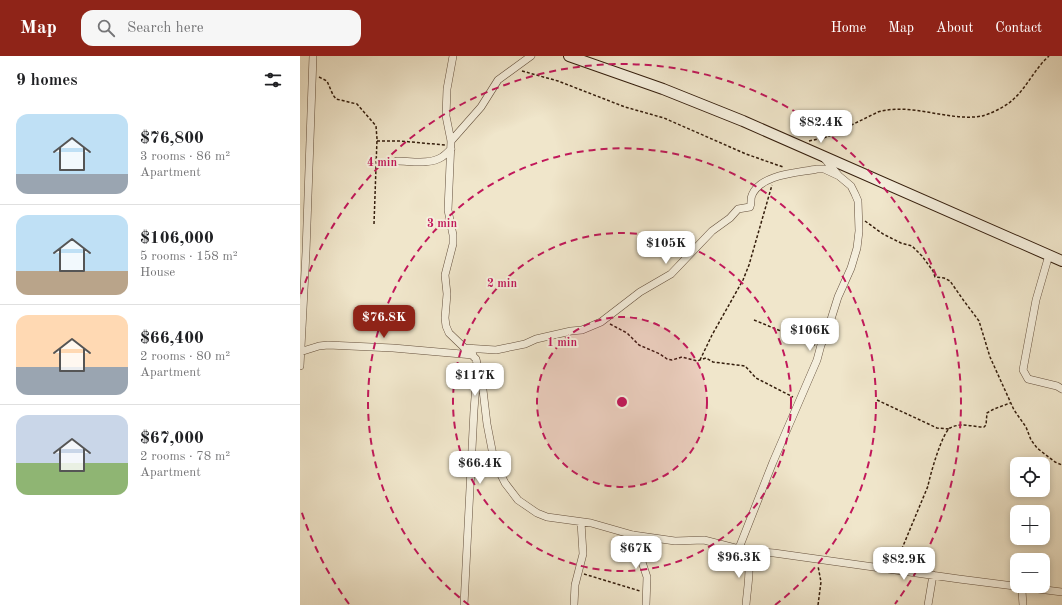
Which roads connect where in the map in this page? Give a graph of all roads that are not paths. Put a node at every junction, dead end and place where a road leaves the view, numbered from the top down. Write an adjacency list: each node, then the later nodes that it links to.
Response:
1 (312, 56): 9 (street)
2 (453, 56): 5 (street)
3 (531, 56): 5 (street)
4 (568, 56): 6 (street)
5 (451, 145): 7 (street); 12 (street)
6 (823, 156): 8 (street); 10 (street)
7 (397, 161)
8 (839, 176): 12 (street); 20 (street)
9 (303, 250): 13 (street)
10 (1049, 255): 11 (street); 17 (street)
11 (1062, 261)
12 (465, 348): 14 (street)
13 (301, 352): 14 (street); 16 (street)
14 (473, 354): 15 (street)
15 (478, 364): 18 (street); 28 (street)
16 (300, 366)
17 (1062, 389)
18 (581, 522): 19 (street); 29 (street)
19 (633, 535): 20 (street); 27 (street)
20 (739, 548): 21 (street)
21 (747, 551): 22 (street); 30 (street)
22 (933, 575): 23 (street); 31 (street)
23 (1010, 586)
24 (1050, 591): 25 (street)
25 (1062, 592)
26 (1022, 593): 32 (street)
27 (646, 601)
28 (464, 605)
29 (574, 605)
30 (746, 605)
31 (928, 605)
32 (1023, 605)

